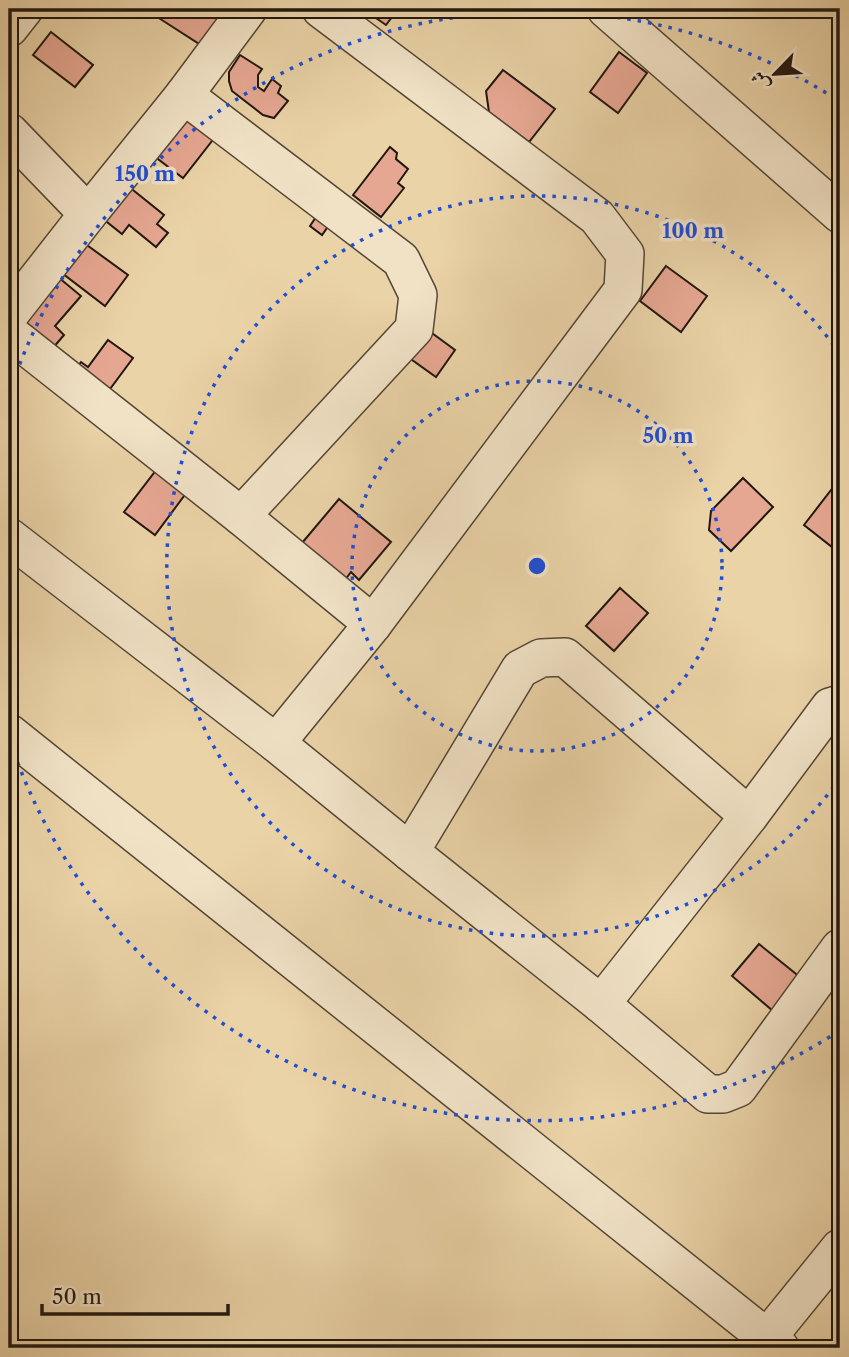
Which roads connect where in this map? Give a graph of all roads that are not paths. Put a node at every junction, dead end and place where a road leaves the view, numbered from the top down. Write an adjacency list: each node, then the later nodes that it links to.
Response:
1 (24, 9): 5 (street)
2 (248, 9): 6 (street)
3 (321, 9): 14 (street)
4 (606, 9): 9 (street)
5 (9, 28)
6 (184, 95): 8 (street); 12 (street)
7 (9, 132): 8 (street)
8 (88, 214): 10 (street)
9 (840, 214)
10 (9, 315)
11 (9, 333): 12 (street)
12 (241, 516): 14 (street)
13 (9, 537): 17 (street)
14 (373, 624): 17 (street)
15 (840, 704): 18 (street)
16 (9, 733): 23 (street)
17 (276, 743): 19 (street)
18 (749, 816): 19 (street); 21 (street)
19 (410, 852): 21 (street)
20 (840, 948): 21 (street)
21 (601, 1004)
22 (840, 1248): 23 (street)
23 (774, 1343)

